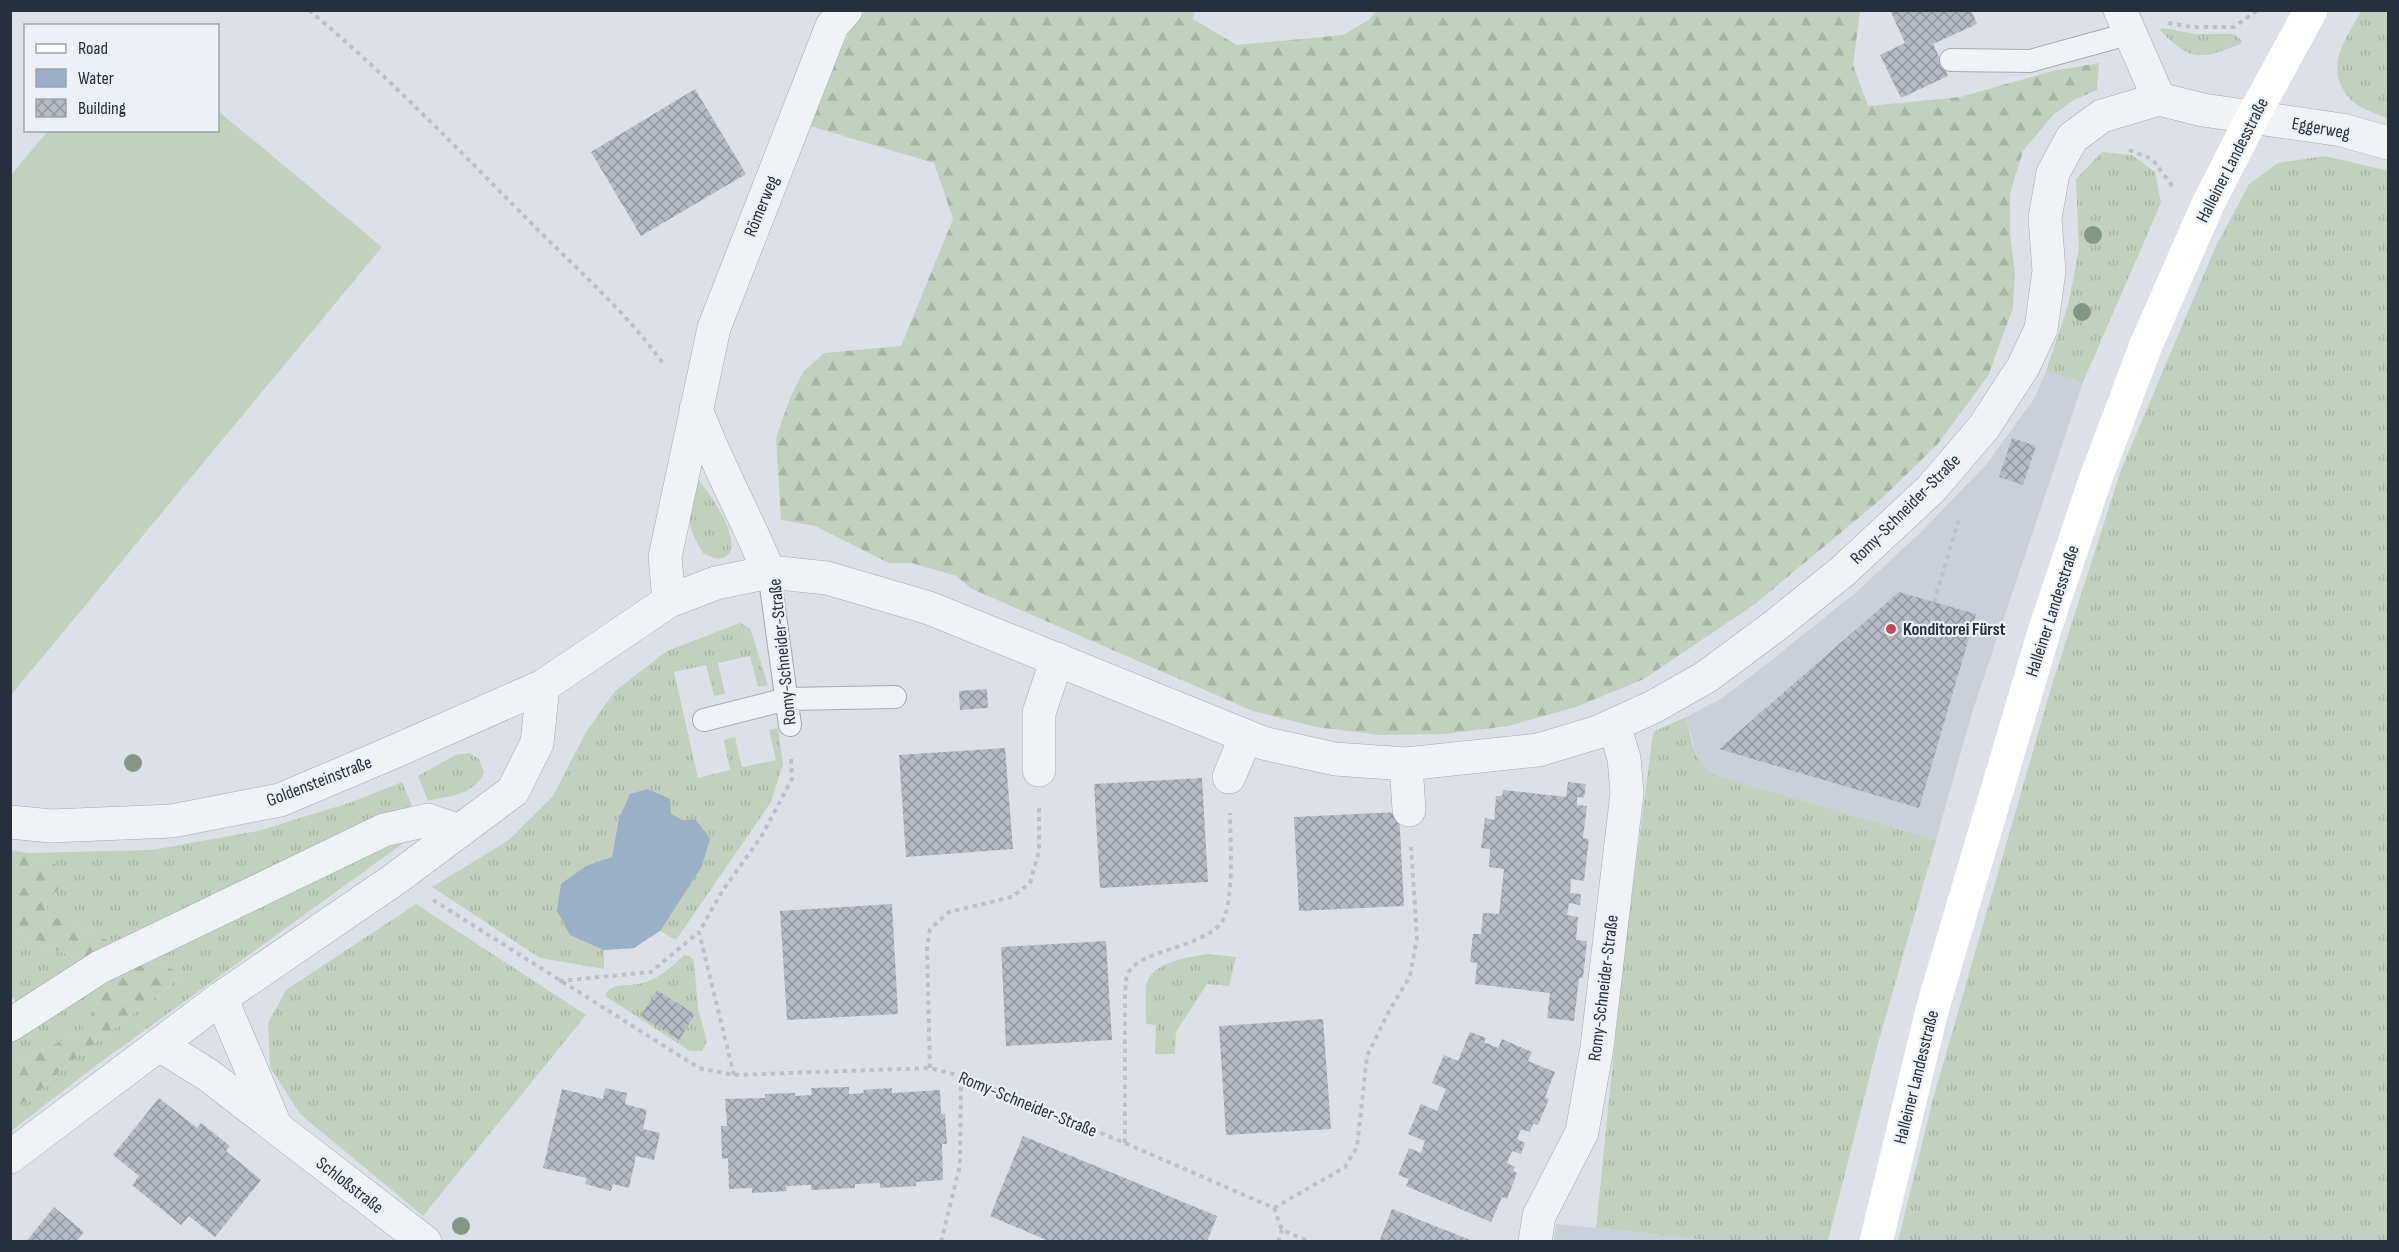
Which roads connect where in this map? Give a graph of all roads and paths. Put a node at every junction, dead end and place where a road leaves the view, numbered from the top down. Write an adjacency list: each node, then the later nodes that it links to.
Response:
1 (309, 10): 10 (path)
2 (846, 10): 10 (street, Römerweg)
3 (2258, 10): 5 (path)
4 (2311, 10): 8 (main road, Halleiner Landesstraße)
5 (2124, 22): 6 (lane); 7 (street)
6 (1951, 60)
7 (2159, 99): 8 (street); 21 (street, Romy-Schneider-Straße)
8 (2252, 118): 9 (street, Eggerweg); 48 (main road, Halleiner Landesstraße)
9 (2388, 143)
10 (696, 409): 12 (street); 13 (street, Römerweg)
11 (1963, 506): 14 (path)
12 (770, 572): 13 (street, Goldensteinstraße); 15 (street, Romy-Schneider-Straße); 18 (lane, Romy-Schneider-Straße)
13 (669, 601): 16 (street, Goldensteinstraße)
14 (1934, 602)
15 (1057, 659): 22 (street, Romy-Schneider-Straße); 24 (street)
16 (543, 686): 27 (street, Goldensteinstraße); 28 (street)
17 (895, 697): 18 (lane)
18 (787, 699): 19 (lane); 20 (lane, Romy-Schneider-Straße)
19 (704, 720)
20 (790, 725): 30 (path, Romy-Schneider-Straße)
21 (1614, 725): 23 (street, Romy-Schneider-Straße); 47 (street, Romy-Schneider-Straße)
22 (1246, 736): 23 (street, Romy-Schneider-Straße); 25 (street)
23 (1406, 764): 26 (street)
24 (1039, 770): 35 (path)
25 (1229, 777): 39 (path, Romy-Schneider-Straße)
26 (1409, 810): 41 (path)
27 (10, 822)
28 (459, 831): 32 (street); 33 (street)
29 (430, 898): 31 (path, Romy-Schneider-Straße)
30 (699, 932): 31 (path, Romy-Schneider-Straße); 36 (path)
31 (559, 981): 36 (path, Romy-Schneider-Straße)
32 (221, 998): 34 (street); 38 (street, Schloßstraße)
33 (10, 1025)
34 (160, 1045): 38 (street, Schloßstraße); 40 (street)
35 (930, 1068): 36 (path, Romy-Schneider-Straße); 37 (path, Romy-Schneider-Straße)
36 (734, 1076)
37 (961, 1076): 39 (path, Romy-Schneider-Straße); 44 (path)
38 (276, 1127): 43 (street, Schloßstraße)
39 (1125, 1143): 41 (path, Romy-Schneider-Straße)
40 (10, 1157)
41 (1274, 1208): 42 (path)
42 (1282, 1230): 45 (path); 46 (path)
43 (425, 1242)
44 (941, 1242)
45 (1278, 1242)
46 (1310, 1242)
47 (1535, 1242)
48 (1876, 1242)

